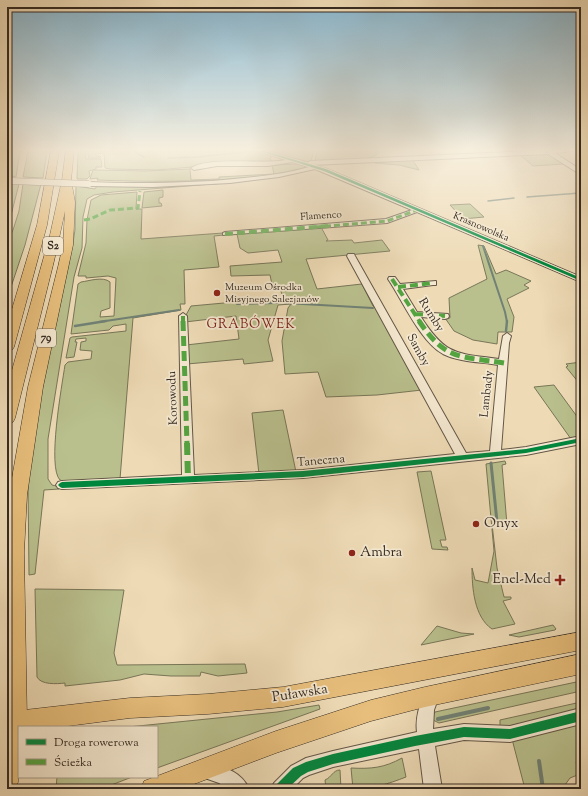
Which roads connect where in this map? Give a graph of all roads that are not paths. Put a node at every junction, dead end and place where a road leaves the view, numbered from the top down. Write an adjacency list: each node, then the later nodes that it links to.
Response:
1 (49, 188): 12 (highway, S2)
2 (66, 188): 22 (highway, S2)
3 (69, 188): 32 (highway, 79)
4 (180, 188): 6 (street)
5 (366, 188): 7 (street, Krasnowolska)
6 (140, 191)
7 (417, 210): 8 (street, Flamenco); 11 (street, Krasnowolska)
8 (225, 234)
9 (351, 256): 25 (street, Samby)
10 (392, 279): 14 (street, Rumby)
11 (581, 280)
12 (25, 283): 18 (highway); 20 (highway, S2)
13 (433, 283): 14 (street)
14 (398, 287): 15 (street, Rumby)
15 (415, 314): 17 (street); 21 (street, Rumby)
16 (183, 316): 26 (street, Korowodu)
17 (445, 316)
18 (7, 317)
19 (507, 336): 21 (street, Lambady)
20 (7, 347)
21 (504, 363): 24 (street, Lambady)
22 (7, 418)
23 (581, 440): 24 (street, Taneczna)
24 (495, 454): 25 (street, Taneczna)
25 (463, 458): 26 (street, Taneczna)
26 (188, 479): 27 (street, Taneczna)
27 (62, 485)
28 (581, 641): 32 (main road, Puławska)
29 (581, 664): 30 (main road)
30 (431, 696): 33 (street); 34 (main road)
31 (581, 716): 33 (street)
32 (11, 722): 35 (main road, 79)
33 (426, 739): 38 (street); 39 (street)
34 (202, 769): 36 (main road); 37 (street)
35 (7, 782)
36 (152, 789)
37 (240, 789)
38 (280, 789)
39 (433, 789)

